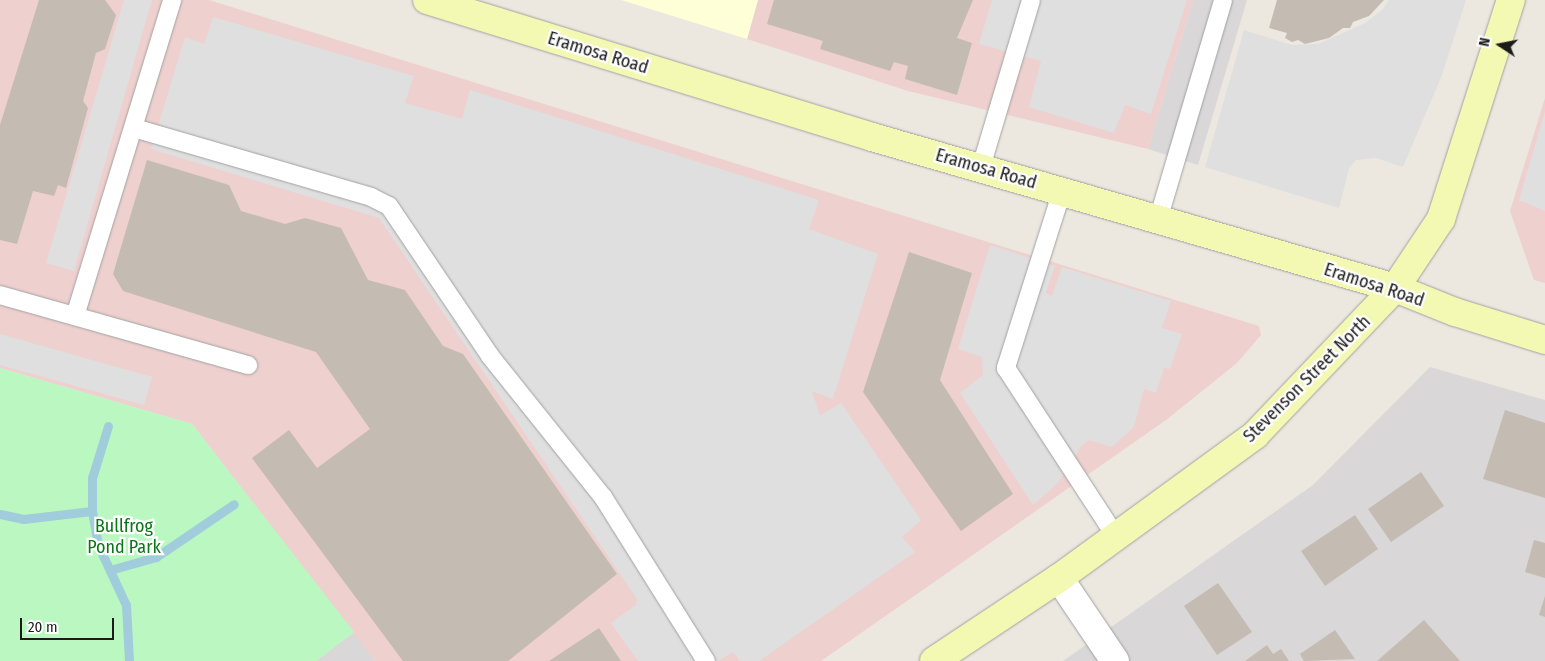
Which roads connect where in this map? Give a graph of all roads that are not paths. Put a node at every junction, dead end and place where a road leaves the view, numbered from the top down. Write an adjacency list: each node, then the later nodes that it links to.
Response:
1 (172, 0): 6 (lane)
2 (427, 0): 7 (main road, Eramosa Road)
3 (1031, 0): 7 (lane)
4 (1223, 0): 9 (lane)
5 (1511, 0): 10 (main road, Stevenson Street North)
6 (134, 128): 12 (lane); 17 (lane)
7 (982, 167): 8 (main road, Eramosa Road)
8 (1062, 191): 9 (main road, Eramosa Road); 15 (lane)
9 (1158, 220): 10 (main road, Eramosa Road)
10 (1395, 288): 13 (main road, Eramosa Road); 15 (main road, Stevenson Street North)
11 (0, 295): 12 (lane)
12 (75, 316): 14 (lane)
13 (1545, 340)
14 (248, 365)
15 (1116, 537): 16 (main road, Stevenson Street North)
16 (1059, 578): 18 (main road, Stevenson Street North); 19 (street)
17 (706, 661)
18 (934, 661)
19 (1115, 661)

